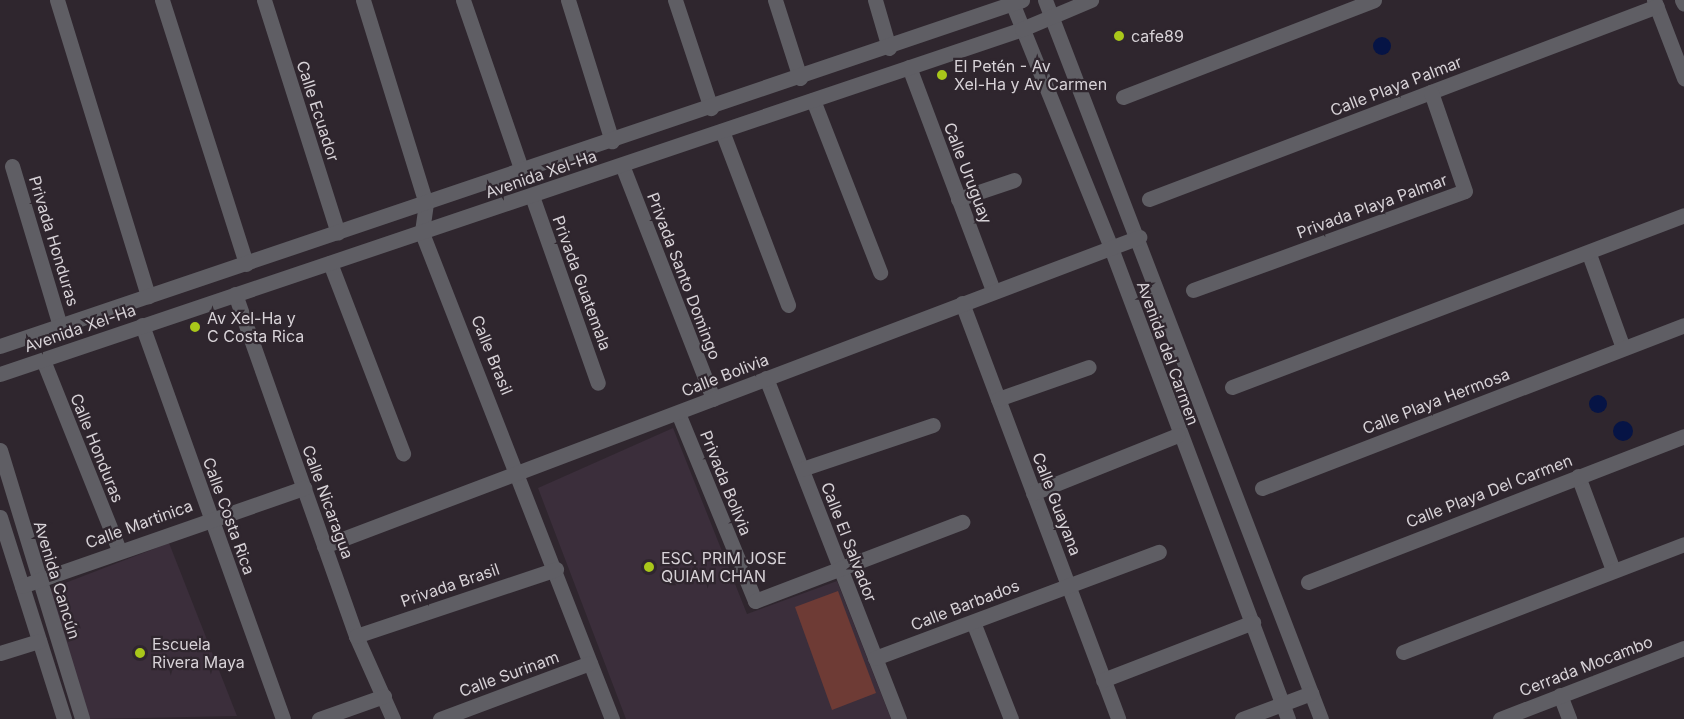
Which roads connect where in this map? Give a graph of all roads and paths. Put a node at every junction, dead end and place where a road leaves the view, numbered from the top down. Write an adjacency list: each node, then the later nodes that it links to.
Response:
1 (57, 0): 49 (street)
2 (162, 0): 44 (street)
3 (264, 0): 38 (street, Calle Ecuador)
4 (363, 0): 36 (street, Calle Brasil)
5 (463, 0): 31 (street)
6 (568, 0): 28 (street)
7 (675, 0): 26 (street)
8 (775, 0): 21 (street)
9 (875, 0): 19 (street)
10 (1045, 0): 17 (street, Avenida del Carmen)
11 (1091, 0): 17 (street, Avenida Xel-Ha)
12 (1374, 0): 24 (street)
13 (1682, 0): 16 (street)
14 (1015, 1): 18 (street, Avenida del Carmen); 19 (street, Avenida Xel-Ha)
15 (1656, 3): 22 (street); 23 (street, Calle Playa Palmar)
16 (1684, 4)
17 (1051, 17): 18 (street, Avenida Xel-Ha); 40 (street, Avenida del Carmen)
18 (1022, 29): 20 (street, Avenida Xel-Ha); 41 (street, Avenida del Carmen)
19 (889, 48): 21 (street, Avenida Xel-Ha)
20 (909, 67): 25 (street, Avenida Xel-Ha); 34 (street, Calle Uruguay)
21 (800, 78): 26 (street, Avenida Xel-Ha)
22 (1684, 78)
23 (1431, 92): 35 (street, Calle Playa Palmar); 46 (street, Privada Playa Palmar)
24 (1123, 97)
25 (813, 100): 27 (street, Avenida Xel-Ha); 45 (street)
26 (711, 108): 28 (street, Avenida Xel-Ha)
27 (722, 131): 29 (street, Avenida Xel-Ha); 51 (street)
28 (612, 141): 31 (street, Avenida Xel-Ha)
29 (622, 165): 33 (street, Avenida Xel-Ha); 63 (street, Privada Santo Domingo)
30 (12, 166): 53 (street, Privada Honduras)
31 (522, 171): 36 (street, Avenida Xel-Ha)
32 (1014, 180): 34 (street)
33 (532, 196): 39 (street, Avenida Xel-Ha); 61 (street, Privada Guatemala)
34 (958, 199): 47 (street, Calle Uruguay)
35 (1149, 199)
36 (426, 203): 38 (street, Avenida Xel-Ha); 39 (street, Calle Brasil)
37 (1684, 215): 42 (street)
38 (338, 233): 44 (street, Avenida Xel-Ha)
39 (422, 233): 43 (street, Avenida Xel-Ha); 72 (street, Calle Brasil)
40 (1139, 237): 41 (street, Calle Bolivia); 100 (street, Avenida del Carmen)
41 (1111, 248): 47 (street, Calle Bolivia); 67 (street, Avenida del Carmen)
42 (1589, 254): 56 (street); 62 (street)
43 (330, 263): 48 (street, Avenida Xel-Ha); 70 (street)
44 (246, 264): 49 (street, Avenida Xel-Ha)
45 (880, 272)
46 (1193, 290)
47 (993, 291): 50 (street, Calle Bolivia)
48 (235, 294): 52 (street, Avenida Xel-Ha); 74 (street, Calle Nicaragua)
49 (148, 296): 53 (street, Avenida Xel-Ha)
50 (962, 303): 60 (street, Calle Bolivia); 64 (street, Calle Guayana)
51 (788, 305)
52 (142, 325): 57 (street, Avenida Xel-Ha); 78 (street, Calle Costa Rica)
53 (60, 326): 55 (street, Avenida Xel-Ha)
54 (1684, 326): 56 (street, Calle Playa Hermosa)
55 (0, 346)
56 (1623, 348): 75 (street, Calle Playa Hermosa)
57 (43, 360): 59 (street, Avenida Xel-Ha); 82 (street, Calle Honduras)
58 (1089, 367): 64 (street)
59 (0, 374)
60 (766, 378): 63 (street, Calle Bolivia); 71 (street, Calle El Salvador)
61 (598, 383)
62 (1232, 387)
63 (713, 399): 65 (street, Calle Bolivia)
64 (998, 399): 76 (street, Calle Guayana)
65 (678, 413): 72 (street, Calle Bolivia); 84 (street, Privada Bolivia)
66 (933, 425): 71 (street)
67 (1178, 435): 76 (street); 91 (street, Avenida del Carmen)
68 (1684, 436): 73 (street, Calle Playa Del Carmen)
69 (0, 450): 88 (street, Avenida Cancún)
70 (403, 453)
71 (802, 469): 84 (street, Calle El Salvador)
72 (521, 474): 81 (street, Calle Bolivia); 85 (street, Calle Brasil)
73 (1578, 476): 86 (street); 87 (street, Calle Playa Del Carmen)
74 (304, 488): 78 (street, Calle Martinica); 81 (street, Calle Nicaragua)
75 (1262, 488)
76 (1033, 493): 89 (street, Calle Guayana)
77 (0, 517): 88 (street, Avenida Cancún)
78 (210, 518): 82 (street, Calle Martinica); 107 (street, Calle Costa Rica)
79 (962, 522): 84 (street)
80 (1684, 544): 86 (street)
81 (324, 546): 92 (street, Calle Nicaragua)
82 (118, 550): 88 (street, Calle Martinica)
83 (1159, 552): 89 (street, Calle Barbados)
84 (840, 567): 97 (street, Calle El Salvador)
85 (556, 568): 92 (street, Privada Brasil); 98 (street, Calle Brasil)
86 (1613, 570): 95 (street)
87 (1308, 582)
88 (29, 583): 93 (street, Avenida Cancún); 106 (street, Avenida Cancún)
89 (1068, 586): 90 (street, Calle Barbados); 99 (street, Calle Guayana)
90 (973, 622): 97 (street, Calle Barbados); 113 (street)
91 (1253, 622): 99 (street); 103 (street, Avenida del Carmen)
92 (356, 636): 102 (street, Calle Nicaragua)
93 (39, 640): 96 (street); 105 (street, Avenida Cancún)
94 (1684, 648): 101 (street, Cerrada Mocambo)
95 (1403, 652)
96 (0, 653)
97 (875, 658): 112 (street, Calle El Salvador)
98 (590, 663): 110 (street, Calle Surinam); 111 (street, Calle Brasil)
99 (1103, 680): 114 (street, Calle Guayana)
100 (1311, 693): 103 (street); 104 (street, Avenida del Carmen)
101 (1560, 694): 117 (street, Cerrada Mocambo); 118 (street)
102 (384, 696): 108 (street); 109 (street, Calle Nicaragua)
103 (1282, 704): 115 (street); 116 (street, Avenida del Carmen)
104 (1318, 718)
105 (64, 719)
106 (82, 719)
107 (283, 719)
108 (319, 719)
109 (393, 719)
110 (440, 719)
111 (612, 719)
112 (899, 719)
113 (1011, 719)
114 (1118, 719)
115 (1242, 719)
116 (1288, 719)
117 (1500, 719)
118 (1569, 719)

